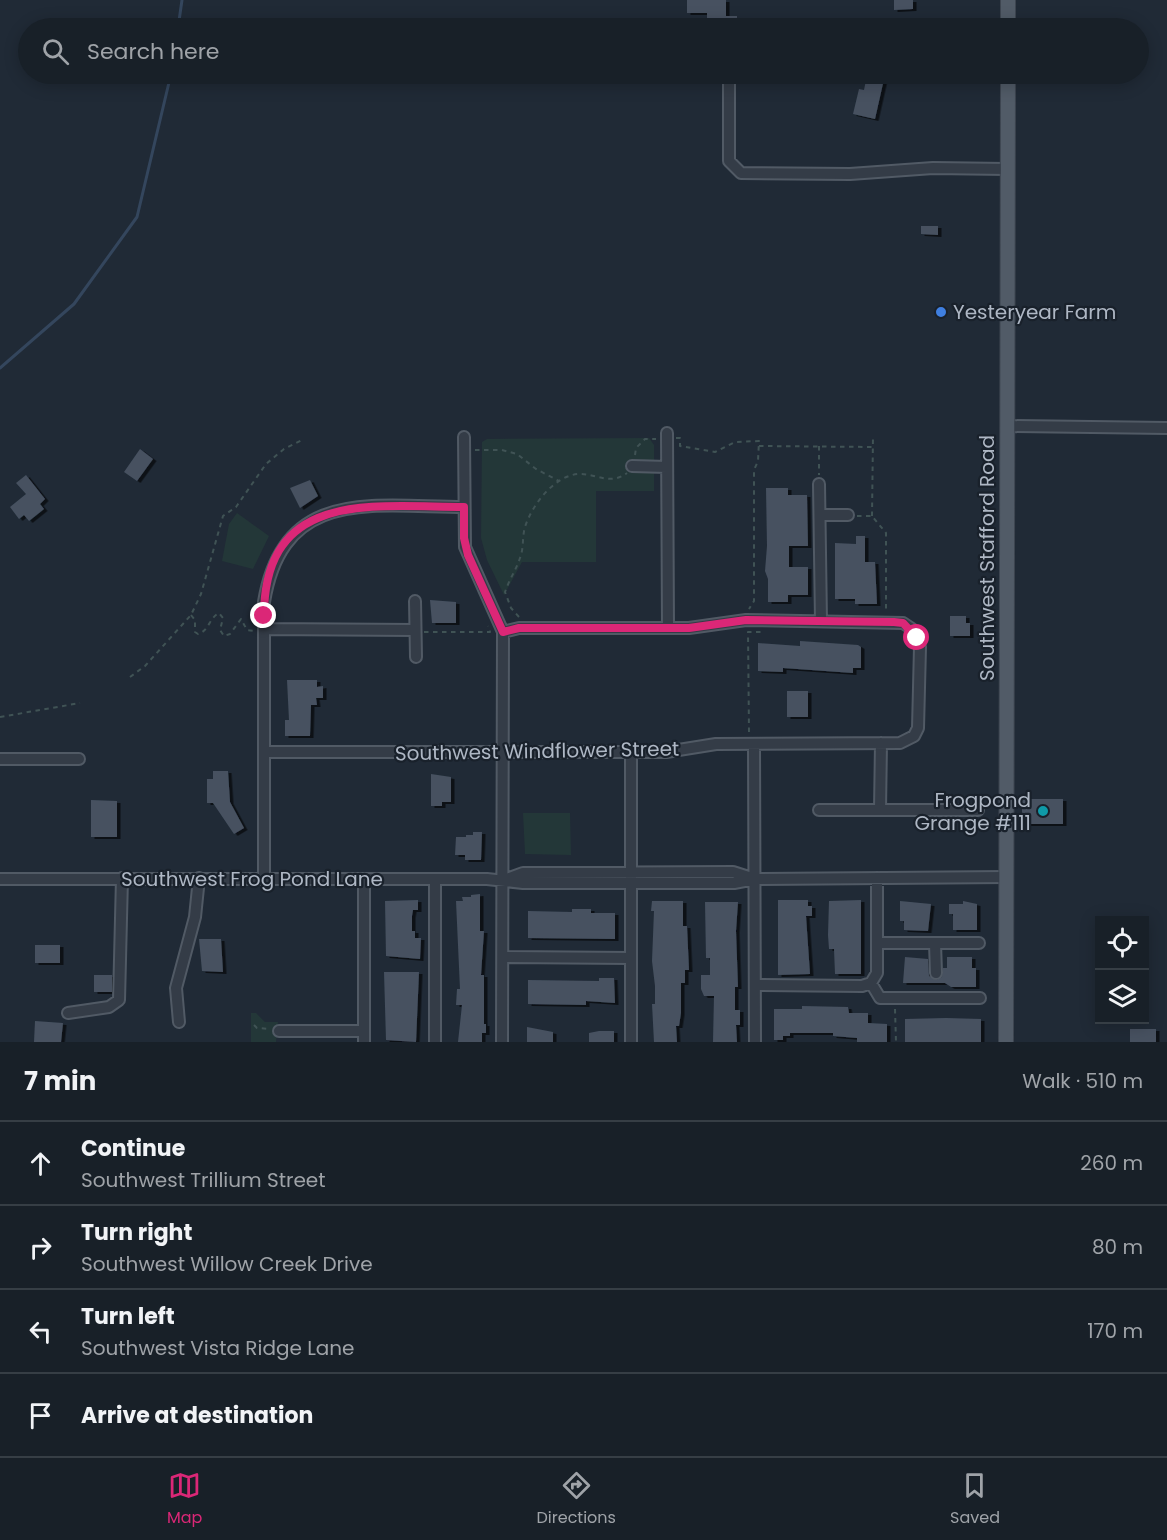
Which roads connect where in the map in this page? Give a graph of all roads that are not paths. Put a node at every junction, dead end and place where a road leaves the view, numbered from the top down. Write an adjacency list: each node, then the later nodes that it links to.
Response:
1 (1008, 0): 2 (main road)
2 (1008, 18)
3 (729, 84): 5 (street)
4 (1008, 84): 5 (main road, Southwest Stafford Road)
5 (1007, 169): 6 (main road, Southwest Stafford Road)
6 (1007, 426): 7 (street); 33 (main road, Southwest Stafford Road)
7 (1167, 428)
8 (667, 435): 11 (street)
9 (464, 437): 13 (street)
10 (632, 466): 11 (street)
11 (667, 467): 18 (street)
12 (819, 484): 14 (street)
13 (464, 507): 19 (street); 21 (street)
14 (820, 515): 15 (street); 17 (street)
15 (848, 515)
16 (415, 601): 20 (street)
17 (821, 621): 18 (street); 23 (street, Southwest Windflower Street)
18 (668, 627): 21 (street)
19 (264, 629): 20 (street); 25 (street)
20 (415, 631): 22 (street)
21 (503, 632): 26 (street)
22 (416, 657)
23 (881, 743): 24 (street, Southwest Windflower Street); 31 (street)
24 (754, 744): 27 (street, Southwest Windflower Street); 42 (street)
25 (264, 752): 26 (street, Southwest Windflower Street); 36 (street)
26 (503, 752): 27 (street, Southwest Windflower Street); 43 (street)
27 (631, 752): 37 (street)
28 (0, 759): 29 (street)
29 (79, 759)
30 (819, 810): 31 (street)
31 (880, 810): 32 (street)
32 (978, 810)
33 (1007, 877): 38 (street, Southwest Frog Pond Lane); 61 (main road, Southwest Stafford Road)
34 (122, 878): 35 (street, Southwest Frog Pond Lane); 39 (street, Southwest Frog Pond Lane); 53 (street)
35 (200, 878): 36 (street, Southwest Frog Pond Lane); 54 (street)
36 (264, 878): 40 (street, Southwest Frog Pond Lane)
37 (631, 878): 42 (street, Southwest Frog Pond Lane); 43 (street, Southwest Frog Pond Lane); 48 (street)
38 (877, 878): 42 (street, Southwest Frog Pond Lane); 44 (street)
39 (0, 879)
40 (364, 879): 41 (street, Southwest Frog Pond Lane); 56 (street)
41 (435, 879): 43 (street, Southwest Frog Pond Lane); 57 (street)
42 (755, 879): 51 (street)
43 (504, 880): 47 (street)
44 (877, 943): 45 (street); 50 (street)
45 (935, 943): 46 (street); 49 (street)
46 (979, 943)
47 (503, 957): 48 (street); 58 (street)
48 (631, 958): 59 (street)
49 (936, 973)
50 (872, 983): 51 (street); 52 (street)
51 (755, 985): 60 (street)
52 (980, 998)
53 (68, 1012)
54 (179, 1022)
55 (276, 1030): 56 (street)
56 (364, 1036)
57 (435, 1042)
58 (502, 1042)
59 (631, 1042)
60 (755, 1042)
61 (1006, 1042)

